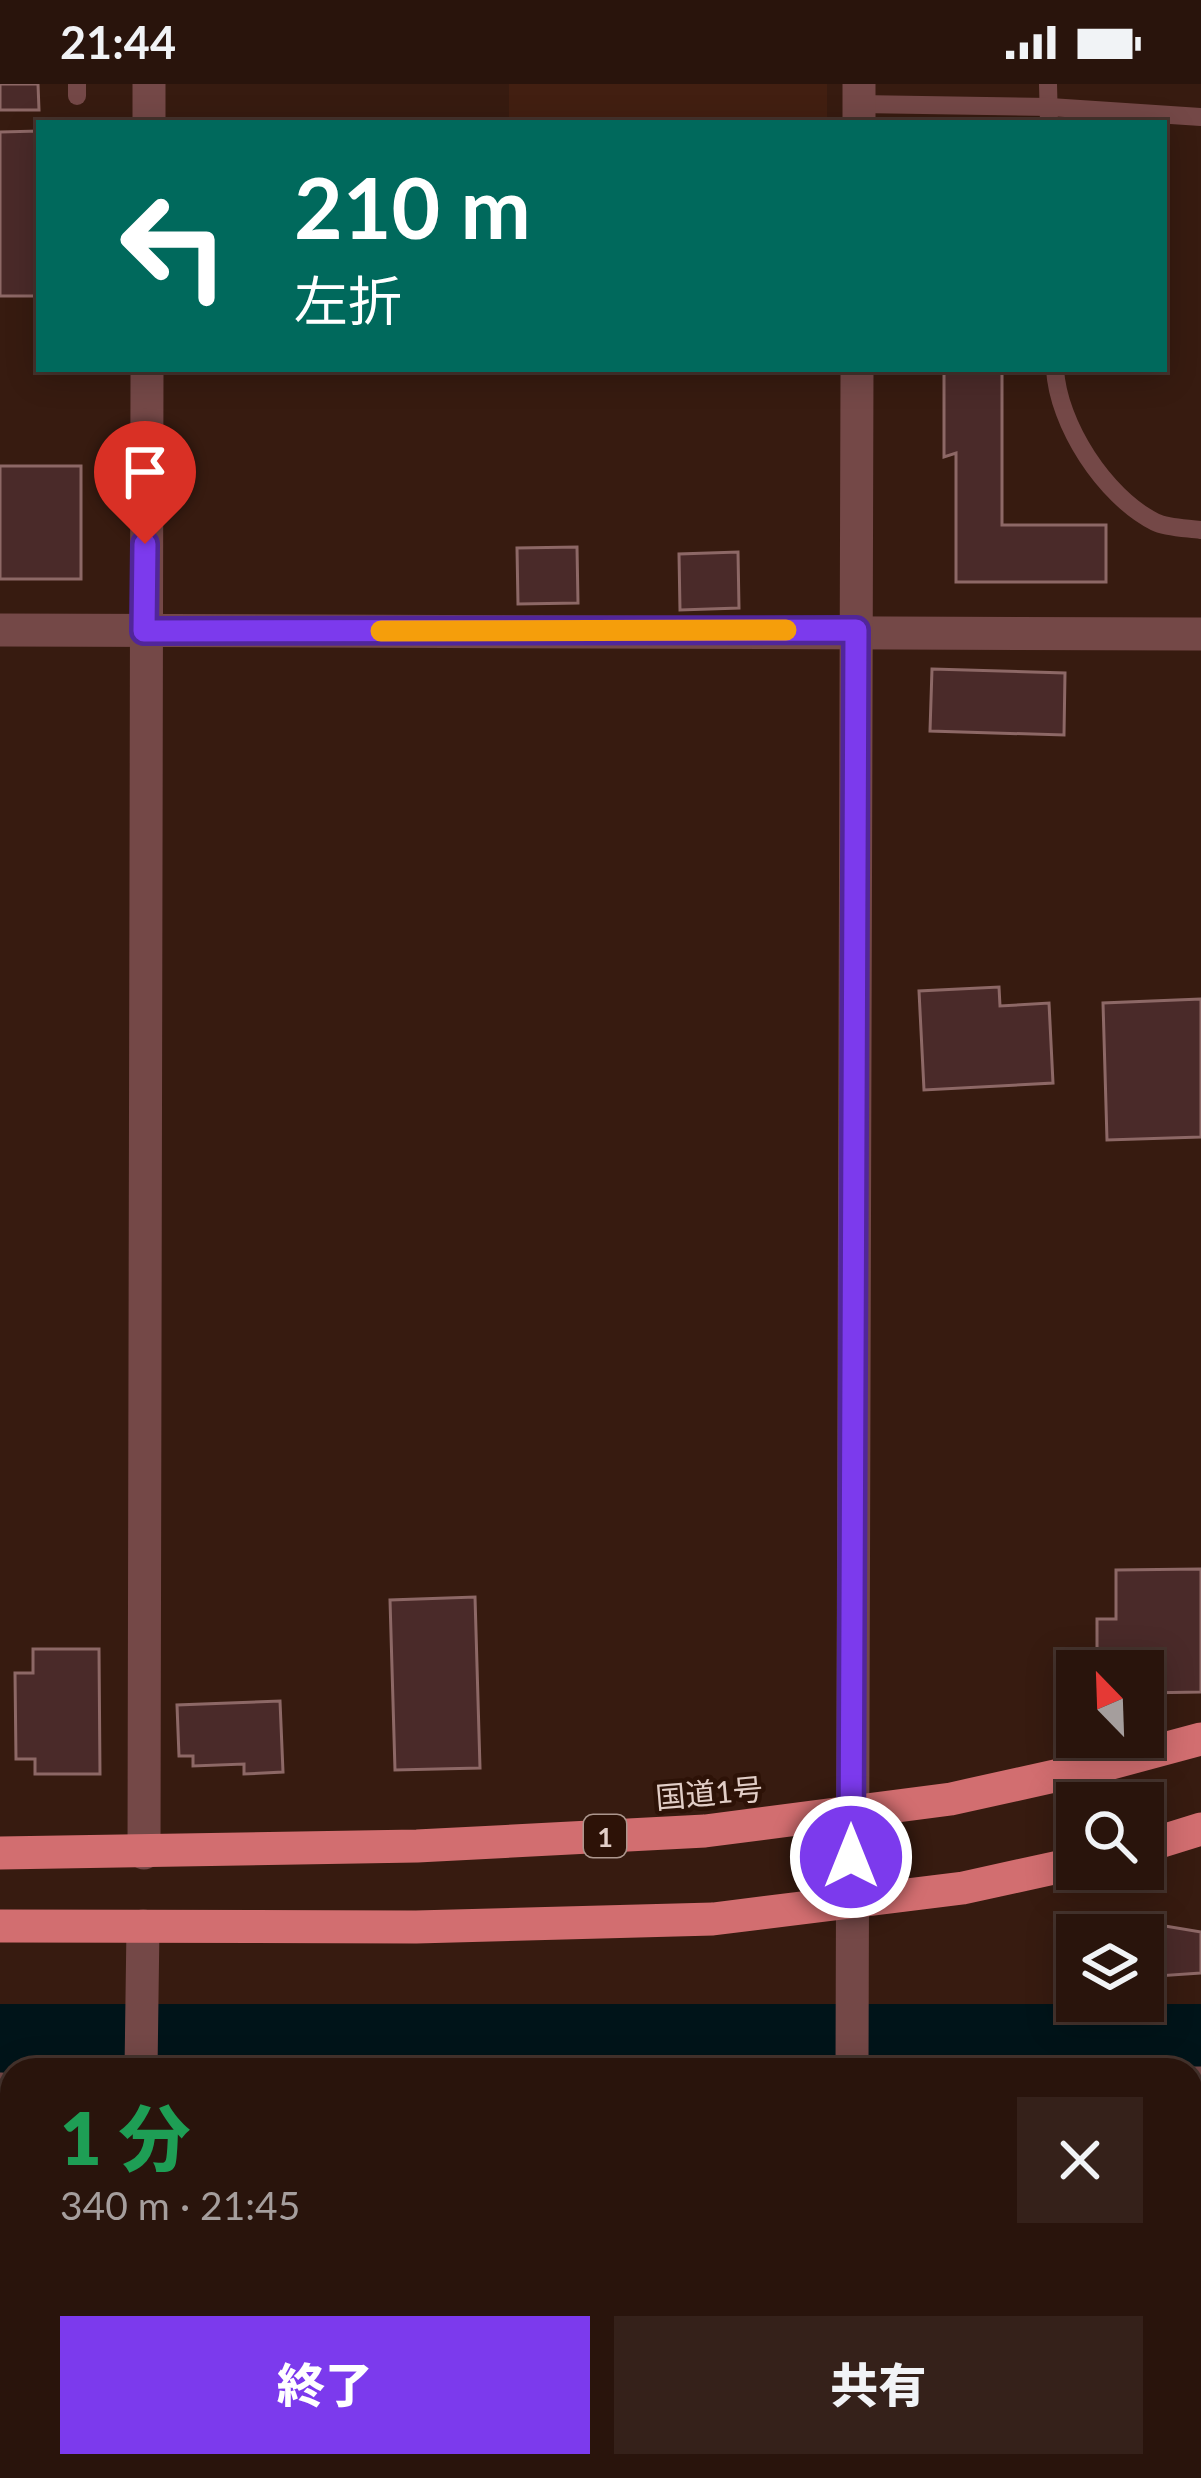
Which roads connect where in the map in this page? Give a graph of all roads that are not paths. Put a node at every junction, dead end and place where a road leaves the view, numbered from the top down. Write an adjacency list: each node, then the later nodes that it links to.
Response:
1 (149, 84): 6 (street)
2 (1048, 84): 4 (lane)
3 (859, 104): 4 (lane)
4 (1050, 115): 5 (lane)
5 (1201, 117)
6 (149, 120)
7 (147, 372): 13 (street)
8 (857, 372): 12 (street)
9 (1056, 372): 10 (lane)
10 (1201, 530)
11 (0, 630): 13 (street)
12 (856, 630): 13 (street); 14 (street); 16 (street)
13 (144, 631): 20 (street)
14 (1201, 634)
15 (1201, 1739): 16 (highway, 国道1号 / 1)
16 (851, 1812): 20 (highway, 国道1号 / 1); 22 (street)
17 (1201, 1829): 18 (highway)
18 (1164, 1840)
19 (0, 1852): 20 (highway, 国道1号 / 1)
20 (144, 1852)
21 (1056, 1868): 22 (highway)
22 (851, 1902): 24 (highway); 26 (street)
23 (0, 1926): 24 (highway)
24 (142, 1927): 25 (street)
25 (141, 2058)
26 (852, 2058)

